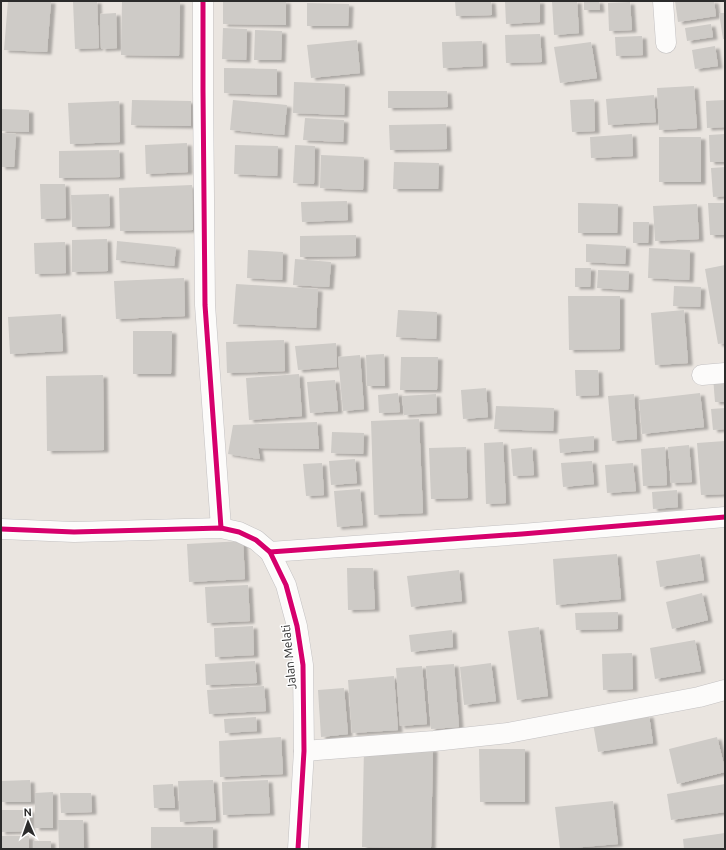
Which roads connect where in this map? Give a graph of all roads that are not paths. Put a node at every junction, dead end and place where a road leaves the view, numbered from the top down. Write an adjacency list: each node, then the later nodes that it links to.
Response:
1 (203, 1): 7 (street)
2 (663, 1): 3 (street)
3 (666, 43)
4 (725, 373): 5 (street)
5 (702, 374)
6 (725, 517): 9 (street)
7 (221, 528): 8 (street, Jalan Melati); 9 (street, Jalan Melati)
8 (1, 529)
9 (270, 552): 11 (street, Jalan Melati)
10 (725, 690): 11 (street)
11 (304, 751): 12 (street, Jalan Melati)
12 (298, 849)

